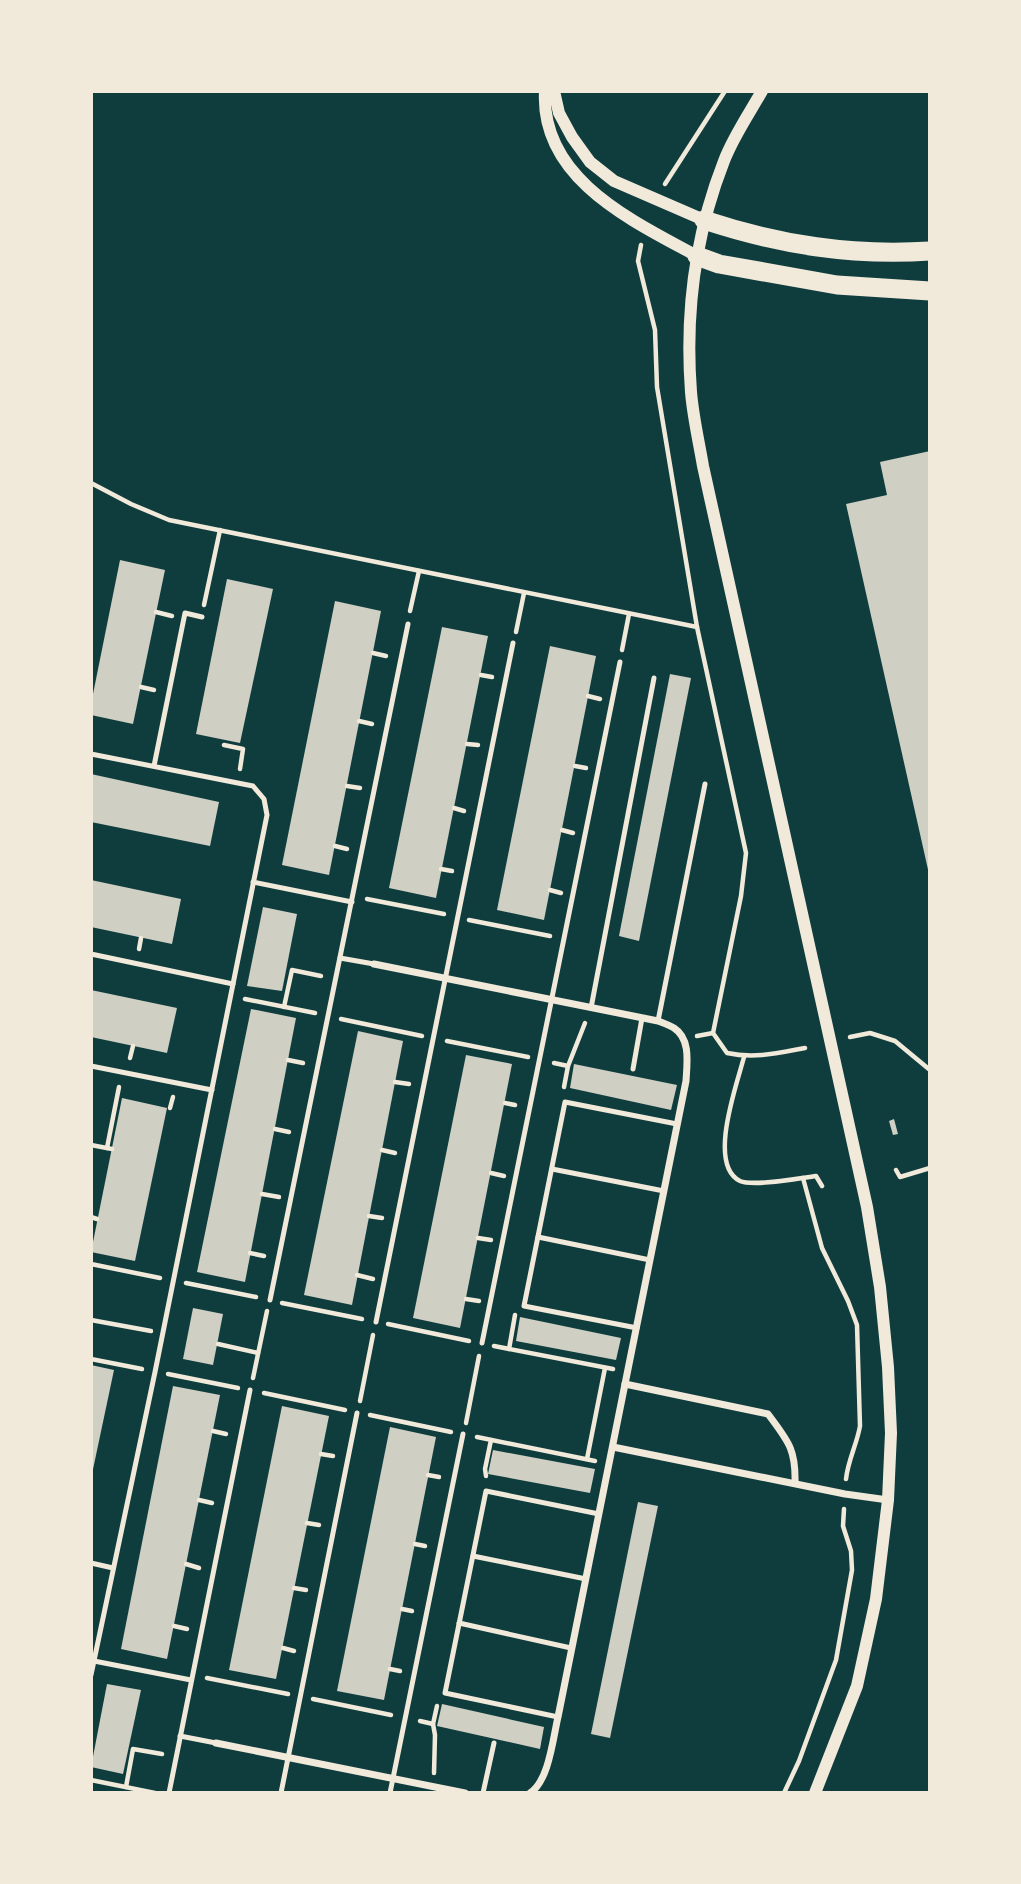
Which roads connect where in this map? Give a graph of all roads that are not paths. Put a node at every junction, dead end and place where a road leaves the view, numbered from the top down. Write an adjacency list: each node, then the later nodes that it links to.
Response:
1 (545, 91): 6 (street)
2 (554, 91): 4 (street)
3 (762, 91): 4 (street)
4 (704, 220): 5 (highway); 6 (street)
5 (930, 251)
6 (697, 256): 7 (highway); 45 (street)
7 (930, 291)
8 (202, 617): 14 (lane)
9 (408, 624): 17 (lane)
10 (513, 643): 21 (lane)
11 (620, 662): 23 (lane)
12 (654, 678): 24 (lane)
13 (91, 754): 14 (lane)
14 (154, 766): 16 (lane)
15 (705, 784): 26 (lane)
16 (253, 882): 17 (lane); 22 (lane)
17 (352, 899): 19 (lane)
18 (91, 954): 22 (lane)
19 (340, 958): 20 (lane); 35 (lane)
20 (374, 964): 21 (street)
21 (446, 978): 23 (street); 36 (lane)
22 (233, 984): 29 (lane)
23 (551, 1000): 24 (street); 38 (lane)
24 (591, 1008): 25 (street)
25 (642, 1018): 26 (street); 28 (lane)
26 (658, 1021): 30 (street)
27 (91, 1066): 29 (lane)
28 (632, 1069)
29 (212, 1090): 49 (lane)
30 (677, 1124): 31 (lane); 32 (street)
31 (552, 1169): 32 (lane); 33 (lane)
32 (664, 1191): 34 (street)
33 (538, 1237): 34 (lane); 37 (lane)
34 (650, 1260): 37 (street)
35 (270, 1300)
36 (376, 1322)
37 (637, 1328): 39 (street)
38 (482, 1343)
39 (625, 1384): 43 (street); 44 (street)
40 (250, 1390): 55 (lane)
41 (358, 1413): 60 (lane)
42 (463, 1434): 61 (lane)
43 (613, 1447): 44 (street); 46 (street)
44 (795, 1483): 45 (street)
45 (888, 1500): 69 (street)
46 (599, 1514): 47 (lane); 50 (street)
47 (473, 1556): 50 (lane); 51 (lane)
48 (91, 1563): 49 (lane)
49 (113, 1567): 53 (lane)
50 (586, 1579): 52 (street)
51 (459, 1623): 52 (lane); 56 (lane)
52 (571, 1648): 56 (street)
53 (94, 1661): 54 (lane); 55 (lane)
54 (91, 1675)
55 (191, 1680): 57 (lane)
56 (558, 1717): 68 (street)
57 (180, 1736): 59 (lane); 63 (lane)
58 (494, 1742): 67 (lane)
59 (216, 1743): 60 (street)
60 (288, 1758): 61 (street); 64 (lane)
61 (393, 1779): 62 (street); 65 (lane)
62 (433, 1790): 66 (street)
63 (169, 1793)
64 (281, 1793)
65 (390, 1793)
66 (465, 1793)
67 (483, 1793)
68 (530, 1793)
69 (815, 1793)

